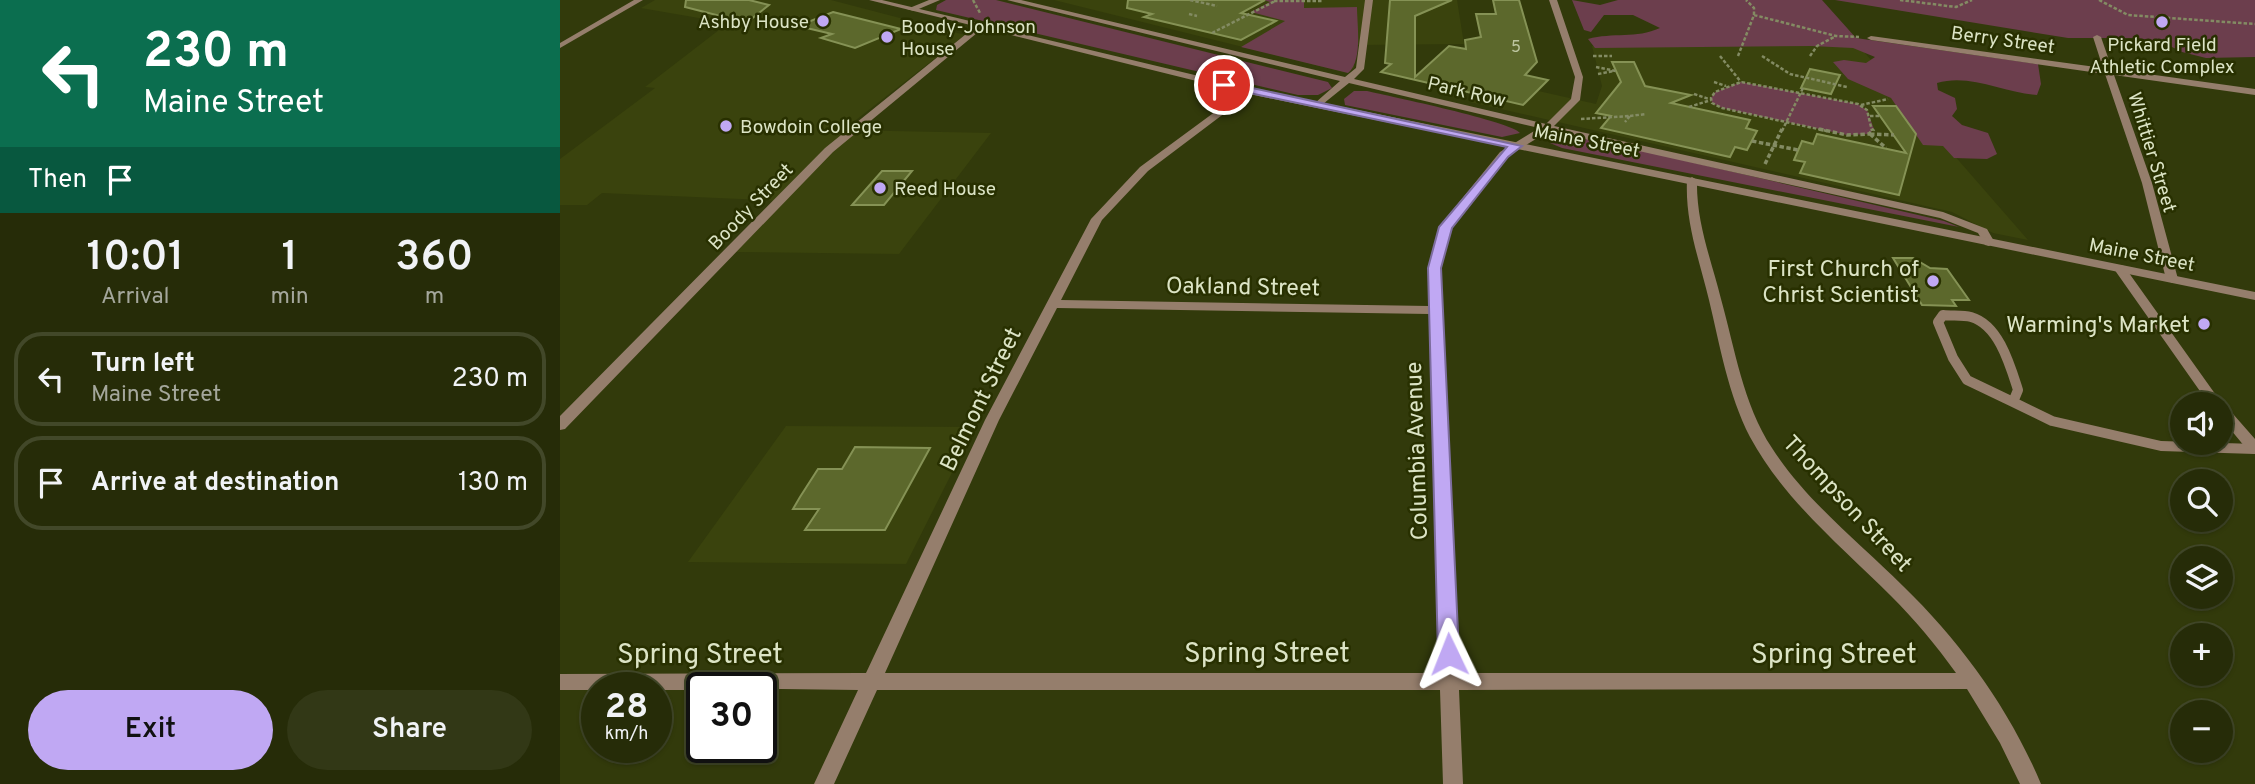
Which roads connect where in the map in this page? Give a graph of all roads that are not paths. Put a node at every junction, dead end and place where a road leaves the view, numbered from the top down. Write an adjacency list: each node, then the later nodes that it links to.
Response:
1 (639, 0): 11 (street)
2 (873, 0): 7 (street, Maine Street)
3 (936, 0): 7 (street)
4 (1012, 0): 13 (street, Park Row)
5 (1369, 0): 13 (street)
6 (1553, 0): 17 (street, Columbia Avenue)
7 (911, 9): 8 (street, Maine Street)
8 (979, 28): 14 (street, Maine Street); 29 (street, Boody Street)
9 (2097, 37): 12 (street, Whittier Street)
10 (1871, 38): 12 (street, Berry Street)
11 (560, 46)
12 (2109, 71): 15 (street, Berry Street); 22 (street, Whittier Street)
13 (1347, 81): 16 (street); 17 (street, Park Row)
14 (1249, 91): 16 (street, Maine Street); 24 (street, Belmont Street)
15 (2255, 92)
16 (1318, 105): 18 (street, Maine Street)
17 (1547, 128): 18 (street, Columbia Avenue); 20 (street, Park Row)
18 (1517, 146): 19 (street, Maine Street); 25 (street, Columbia Avenue)
19 (1692, 180): 20 (street, Maine Street); 33 (street, Thompson Street)
20 (1989, 243): 21 (street, Maine Street)
21 (2119, 269): 22 (street, Maine Street); 26 (street)
22 (2172, 279): 23 (street, Maine Street)
23 (2255, 296)
24 (1052, 304): 25 (street, Oakland Street); 31 (street, Belmont Street)
25 (1434, 310): 32 (street, Columbia Avenue)
26 (2207, 392)
27 (2012, 404): 27 (lane); 30 (lane)
28 (2233, 424): 30 (street)
29 (560, 425)
30 (2255, 449)
31 (874, 680): 32 (street, Spring Street); 34 (street, Spring Street); 35 (street, Belmont Street)
32 (1450, 681): 33 (street, Spring Street); 36 (street, Columbia Avenue)
33 (1974, 681): 37 (street, Thompson Street)
34 (560, 682)
35 (824, 784)
36 (1453, 784)
37 (2031, 784)

